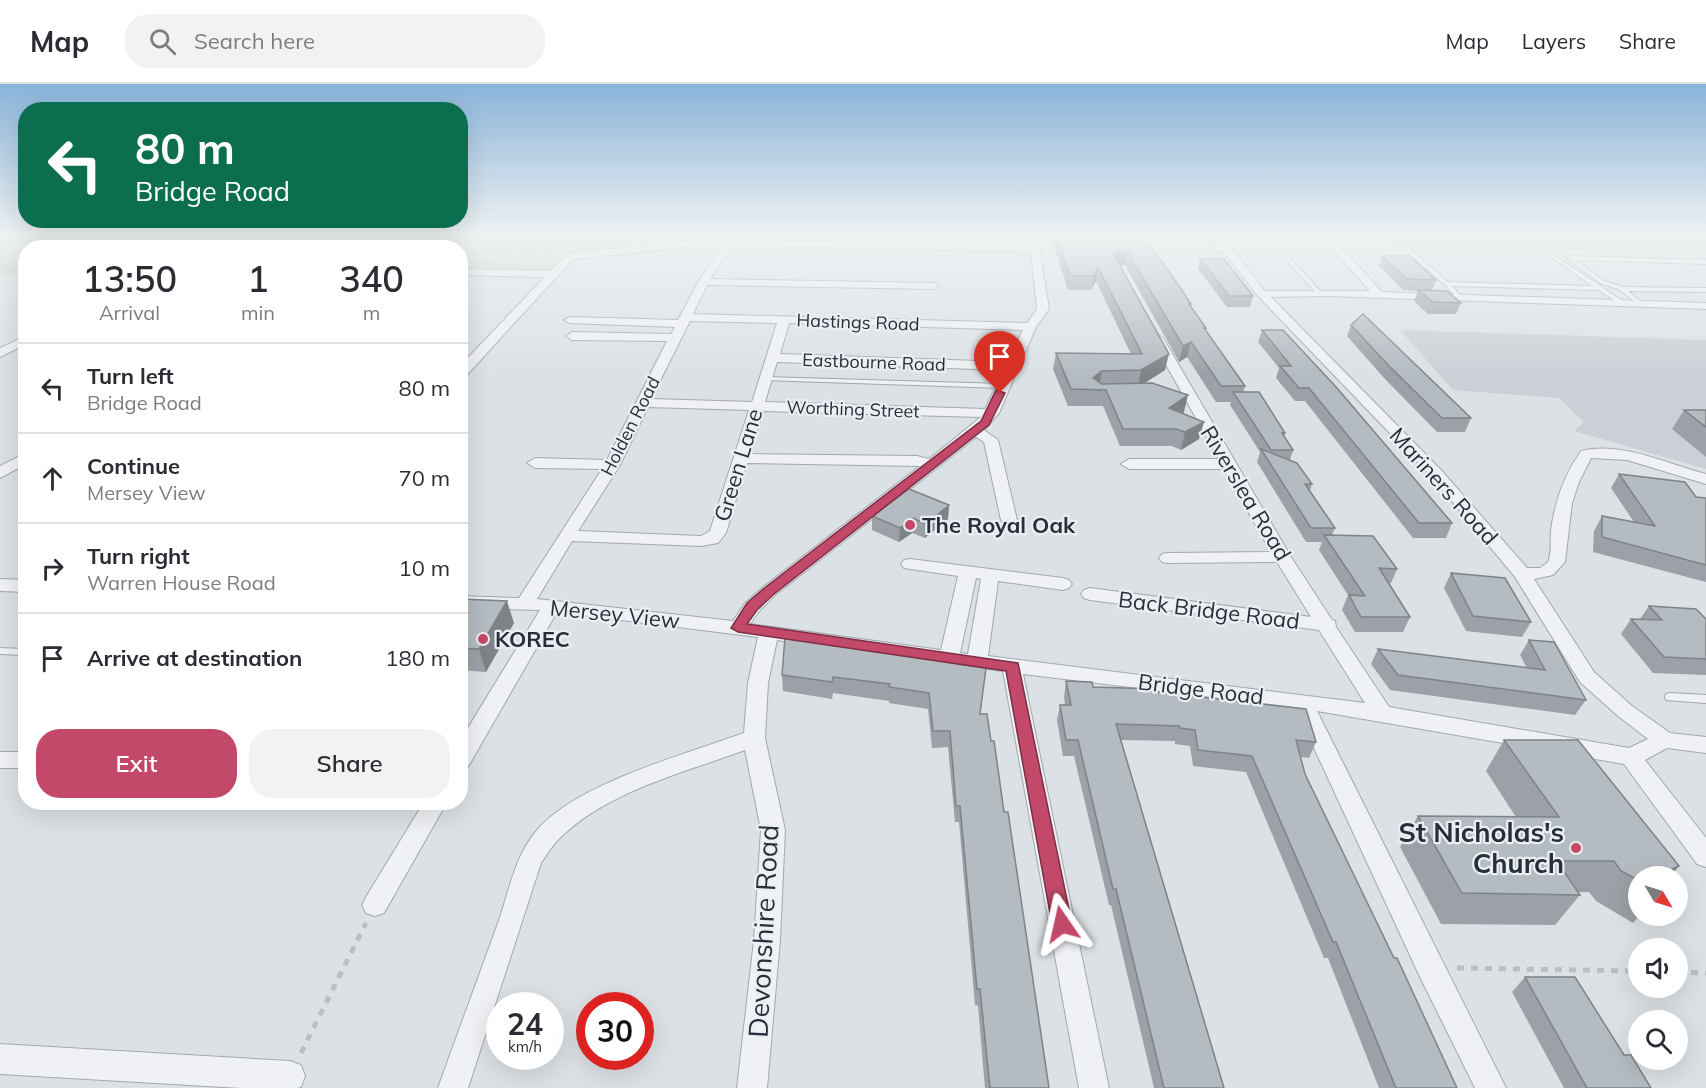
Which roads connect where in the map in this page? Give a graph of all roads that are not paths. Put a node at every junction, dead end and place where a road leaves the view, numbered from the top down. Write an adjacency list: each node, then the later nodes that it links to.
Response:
1 (546, 282): 32 (street)
2 (703, 282): 11 (street); 23 (street, Holden Road)
3 (1040, 282): 26 (street)
4 (1253, 282): 16 (street, Mariners Road)
5 (1308, 282): 15 (lane)
6 (1367, 282): 17 (street)
7 (1445, 282): 10 (lane)
8 (1590, 282): 12 (lane)
9 (1602, 282): 13 (lane)
10 (1447, 284): 12 (lane); 18 (lane)
11 (934, 286)
12 (1599, 288): 19 (lane)
13 (1622, 289): 14 (lane); 20 (lane)
14 (1706, 290)
15 (1318, 293): 16 (street); 17 (street)
16 (1262, 294): 56 (street, Mariners Road)
17 (1378, 294): 18 (street)
18 (1460, 298): 19 (street)
19 (1624, 304): 20 (street)
20 (1641, 304): 21 (street)
21 (1706, 306)
22 (570, 320): 23 (street, Hastings Road)
23 (683, 320): 24 (street, Hastings Road); 28 (street, Holden Road)
24 (784, 320): 26 (street, Hastings Road); 31 (street, Green Lane)
25 (1147, 320): 44 (street, Riverslea Road)
26 (1030, 327): 33 (street)
27 (572, 336): 28 (street)
28 (675, 338): 36 (street, Holden Road)
29 (18, 343): 30 (street)
30 (0, 353)
31 (772, 358): 33 (street, Eastbourne Road); 34 (street, Green Lane)
32 (468, 365)
33 (1013, 366): 35 (street)
34 (765, 379): 35 (lane); 37 (street, Green Lane)
35 (1003, 386): 38 (street)
36 (642, 403): 37 (street, Worthing Street); 45 (street, Holden Road)
37 (757, 406): 38 (street, Worthing Street); 40 (street, Green Lane)
38 (992, 413): 39 (street)
39 (975, 431): 46 (street); 49 (street)
40 (740, 459): 46 (street); 50 (street, Green Lane)
41 (18, 462): 47 (street)
42 (535, 463): 45 (street)
43 (1129, 464): 44 (street)
44 (1228, 464): 51 (street, Riverslea Road)
45 (612, 465): 50 (street, Holden Road)
46 (933, 465): 65 (street)
47 (0, 473)
48 (1706, 479): 56 (street)
49 (1009, 520)
50 (568, 536): 62 (street, Holden Road)
51 (1282, 557): 52 (street); 64 (street, Riverslea Road)
52 (1168, 558)
53 (909, 564): 54 (street)
54 (968, 572): 55 (street); 69 (street)
55 (990, 574): 57 (street); 70 (street)
56 (1522, 574): 77 (street, Mariners Road)
57 (1063, 584)
58 (0, 585): 59 (street)
59 (18, 586)
60 (1090, 594): 64 (street, Back Bridge Road)
61 (468, 602): 62 (street, Mersey View)
62 (524, 604): 63 (street, Mersey View)
63 (552, 606): 65 (street, Mersey View); 79 (street)
64 (1328, 625): 75 (street, Riverslea Road)
65 (738, 628): 66 (street, Mersey View)
66 (769, 632): 69 (street, Bridge Road); 76 (street, Devonshire Road)
67 (0, 651): 68 (lane)
68 (18, 652)
69 (949, 658): 70 (street, Bridge Road)
70 (977, 662): 71 (street, Bridge Road)
71 (1012, 667): 74 (street, Bridge Road); 90 (street)
72 (1670, 697): 73 (lane)
73 (1706, 699)
74 (1302, 701): 75 (street, Bridge Road); 91 (street)
75 (1382, 713): 80 (street, Bridge Road)
76 (753, 738): 88 (street); 89 (street, Devonshire Road)
77 (1665, 740): 78 (street); 80 (street)
78 (1706, 745)
79 (468, 748)
80 (1631, 757): 84 (street)
81 (0, 760): 82 (street)
82 (18, 760)
83 (431, 810): 85 (street)
84 (1706, 857)
85 (375, 905)
86 (0, 1059): 87 (street)
87 (290, 1076)
88 (453, 1088)
89 (752, 1088)
90 (1094, 1088)
91 (1491, 1088)

